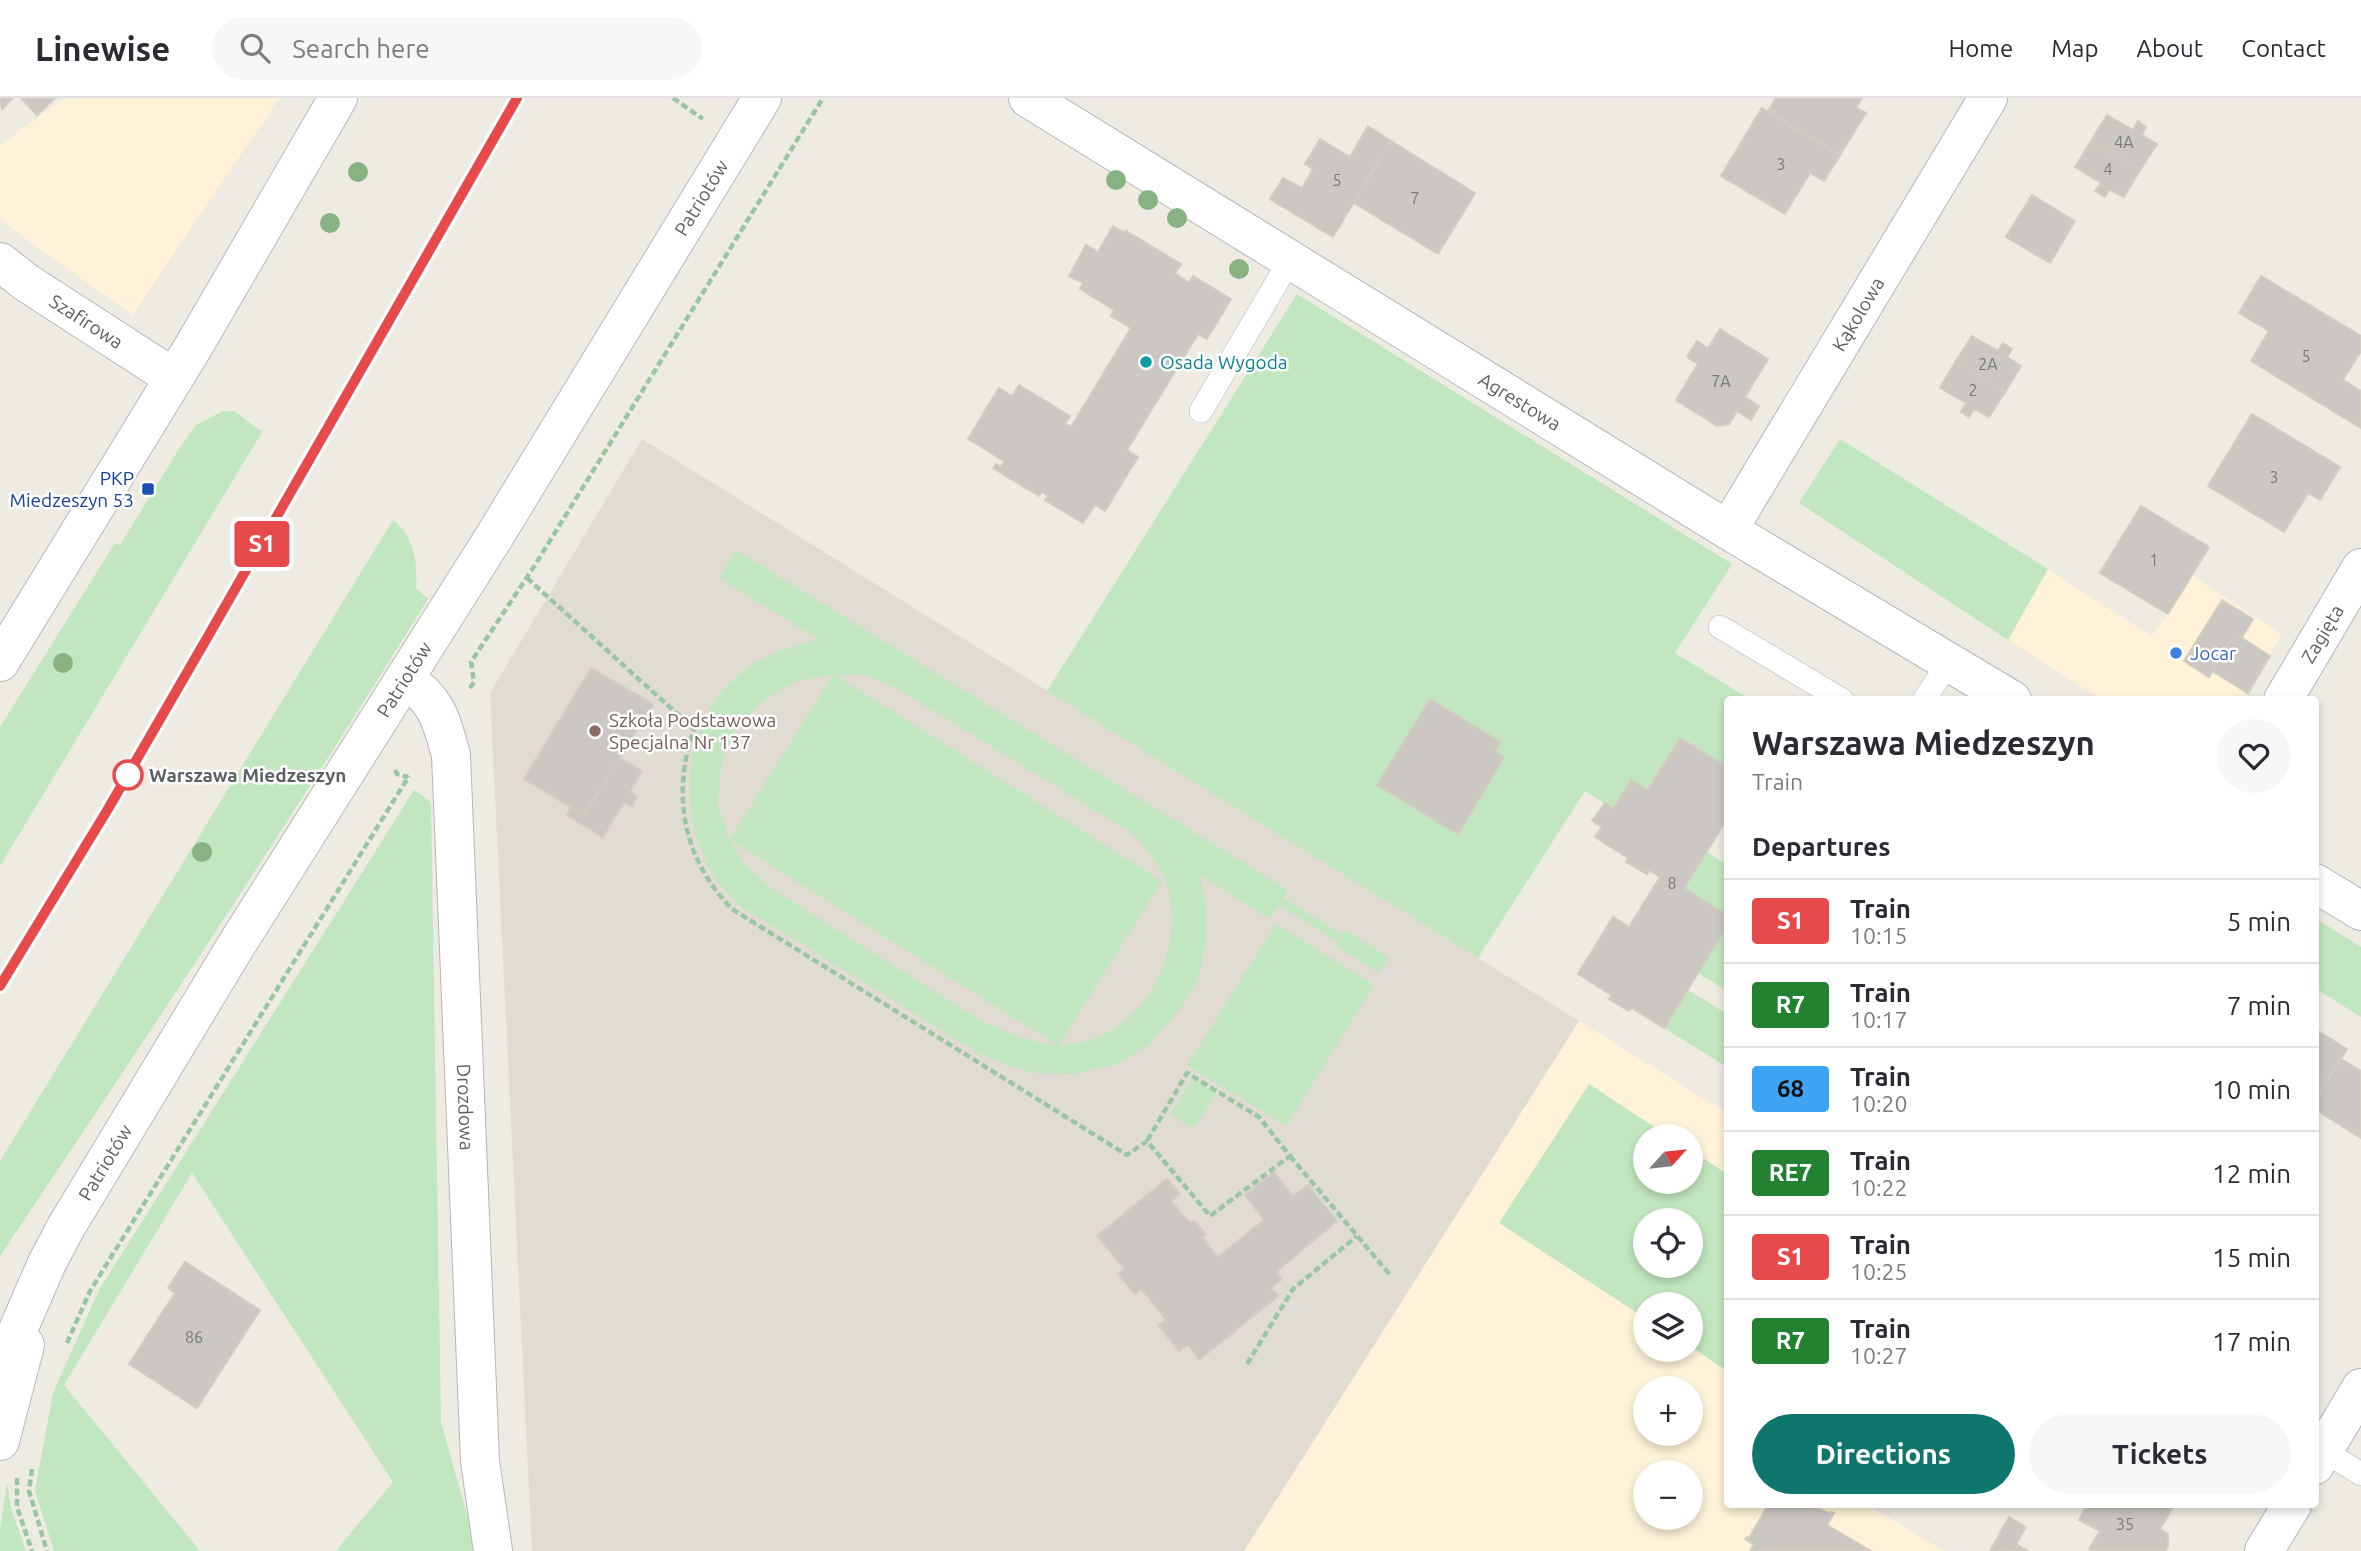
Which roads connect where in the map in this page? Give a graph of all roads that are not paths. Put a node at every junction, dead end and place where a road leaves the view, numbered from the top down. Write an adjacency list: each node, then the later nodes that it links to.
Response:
1 (338, 98): 7 (street)
2 (762, 98): 14 (street, Patriotów)
3 (1028, 98): 5 (street, Agrestowa)
4 (1988, 98): 9 (street, Kąkolowa)
5 (1290, 260): 8 (lane); 9 (street, Agrestowa)
6 (0, 262): 7 (street, Szafirowa)
7 (174, 378): 12 (street)
8 (1201, 411)
9 (1728, 530): 13 (street, Agrestowa)
10 (2361, 568): 18 (street, Zagięta)
11 (1720, 627): 15 (lane)
12 (0, 662)
13 (1949, 662): 16 (lane); 17 (street, Agrestowa)
14 (405, 679): 21 (street, Patriotów); 29 (street, Drozdowa)
15 (1835, 696)
16 (1927, 696)
17 (2005, 696)
18 (2285, 696)
19 (2319, 885): 20 (street)
20 (2361, 911)
21 (47, 1263): 22 (street); 23 (street, Patriotów); 25 (street, Patriotów)
22 (0, 1341)
23 (0, 1371)
24 (2361, 1388): 26 (street)
25 (0, 1441)
26 (2319, 1458): 27 (lane)
27 (2361, 1474)
28 (2290, 1508): 30 (street)
29 (493, 1551)
30 (2264, 1551)

